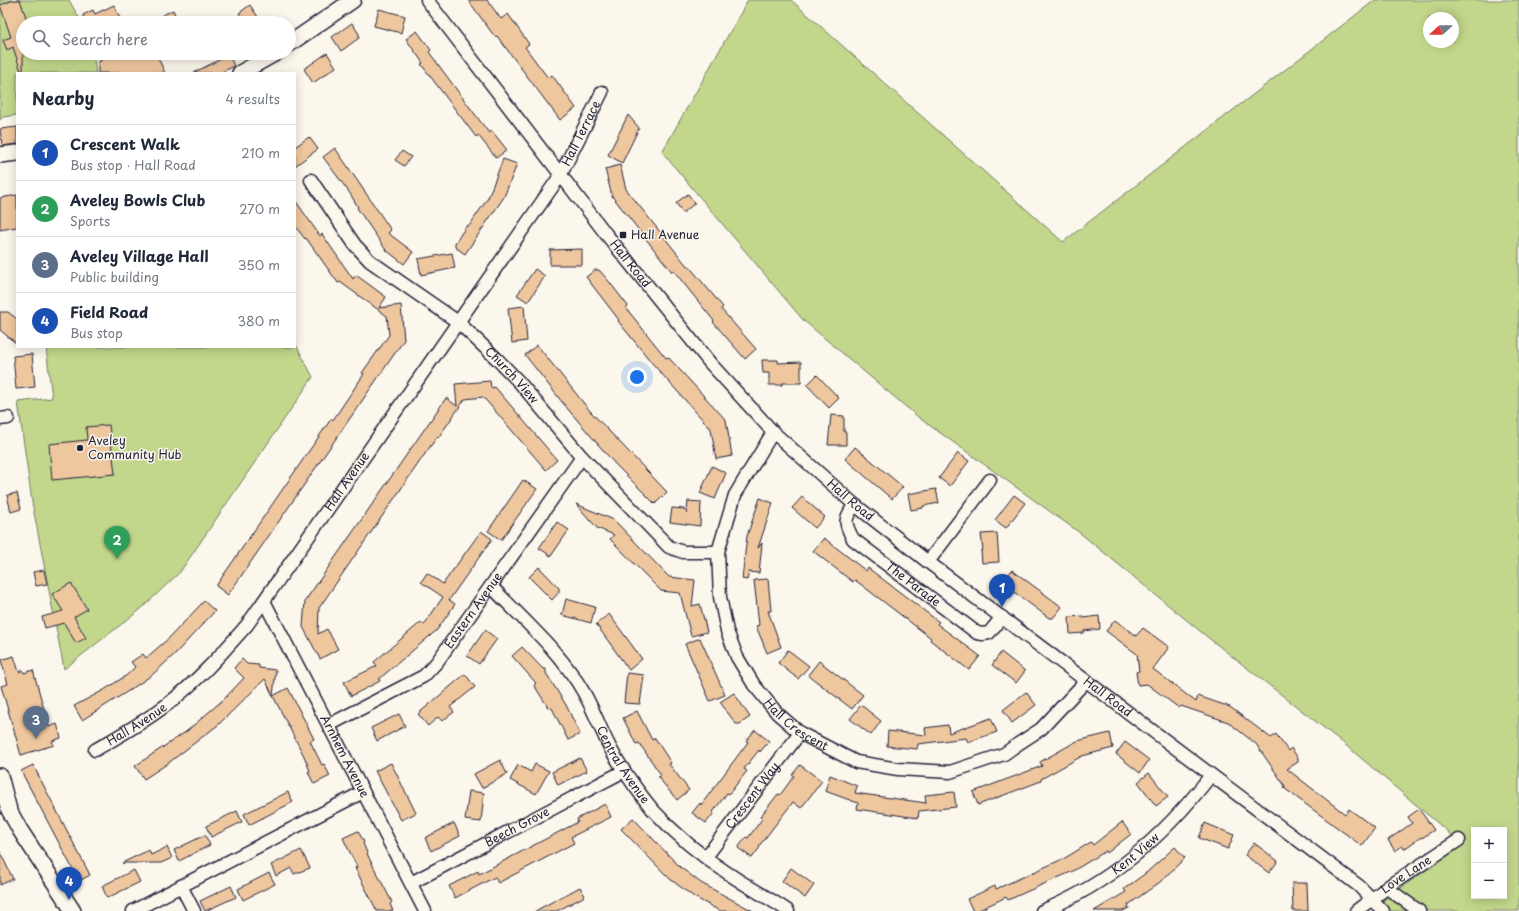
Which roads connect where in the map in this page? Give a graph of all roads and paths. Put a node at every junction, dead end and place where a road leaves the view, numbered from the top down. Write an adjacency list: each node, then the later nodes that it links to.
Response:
1 (353, 0): 3 (street)
2 (427, 0): 9 (street, Hall Road)
3 (296, 39)
4 (263, 60): 5 (street)
5 (242, 72)
6 (602, 92): 9 (street, Hall Terrace)
7 (16, 153): 8 (street)
8 (0, 155)
9 (560, 176): 11 (street, Hall Avenue); 12 (street, Hall Road)
10 (311, 180): 11 (street, Church View)
11 (458, 322): 13 (street, Church View); 19 (street, Hall Avenue)
12 (773, 432): 15 (street, Hall Road); 16 (street, Hall Crescent)
13 (582, 457): 16 (street, Church View); 18 (street, Eastern Avenue)
14 (990, 480): 17 (street)
15 (855, 505): 17 (street, Hall Road); 20 (street, The Parade)
16 (718, 552): 23 (street, Hall Crescent)
17 (928, 562): 20 (street, Hall Road)
18 (490, 586): 22 (street, Eastern Avenue); 25 (street, Central Avenue)
19 (264, 601): 22 (street, Arnhem Avenue); 24 (street, Hall Avenue)
20 (1002, 617): 21 (street, Hall Road)
21 (1086, 681): 23 (street, Hall Crescent); 26 (street, Hall Road)
22 (329, 725): 28 (street, Arnhem Avenue)
23 (800, 733): 31 (street, Crescent Way)
24 (95, 750)
25 (624, 771): 31 (street, Central Avenue); 32 (street, Beech Grove)
26 (1211, 775): 35 (street, Hall Road); 41 (street, Kent View)
27 (0, 776): 29 (street)
28 (363, 792): 32 (street, Arnhem Avenue); 33 (street)
29 (4, 812): 36 (street)
30 (1459, 840): 34 (street, Love Lane)
31 (706, 857): 40 (street, Central Avenue)
32 (411, 883): 39 (street, Arnhem Avenue)
33 (182, 886): 37 (street); 38 (street)
34 (1387, 888): 35 (street, Love Lane); 44 (street)
35 (1372, 899): 42 (street, Love Lane); 43 (street, Hall Road)
36 (73, 911)
37 (133, 911)
38 (194, 911)
39 (425, 911)
40 (788, 911)
41 (1042, 911)
42 (1356, 911)
43 (1383, 911)
44 (1419, 911)

